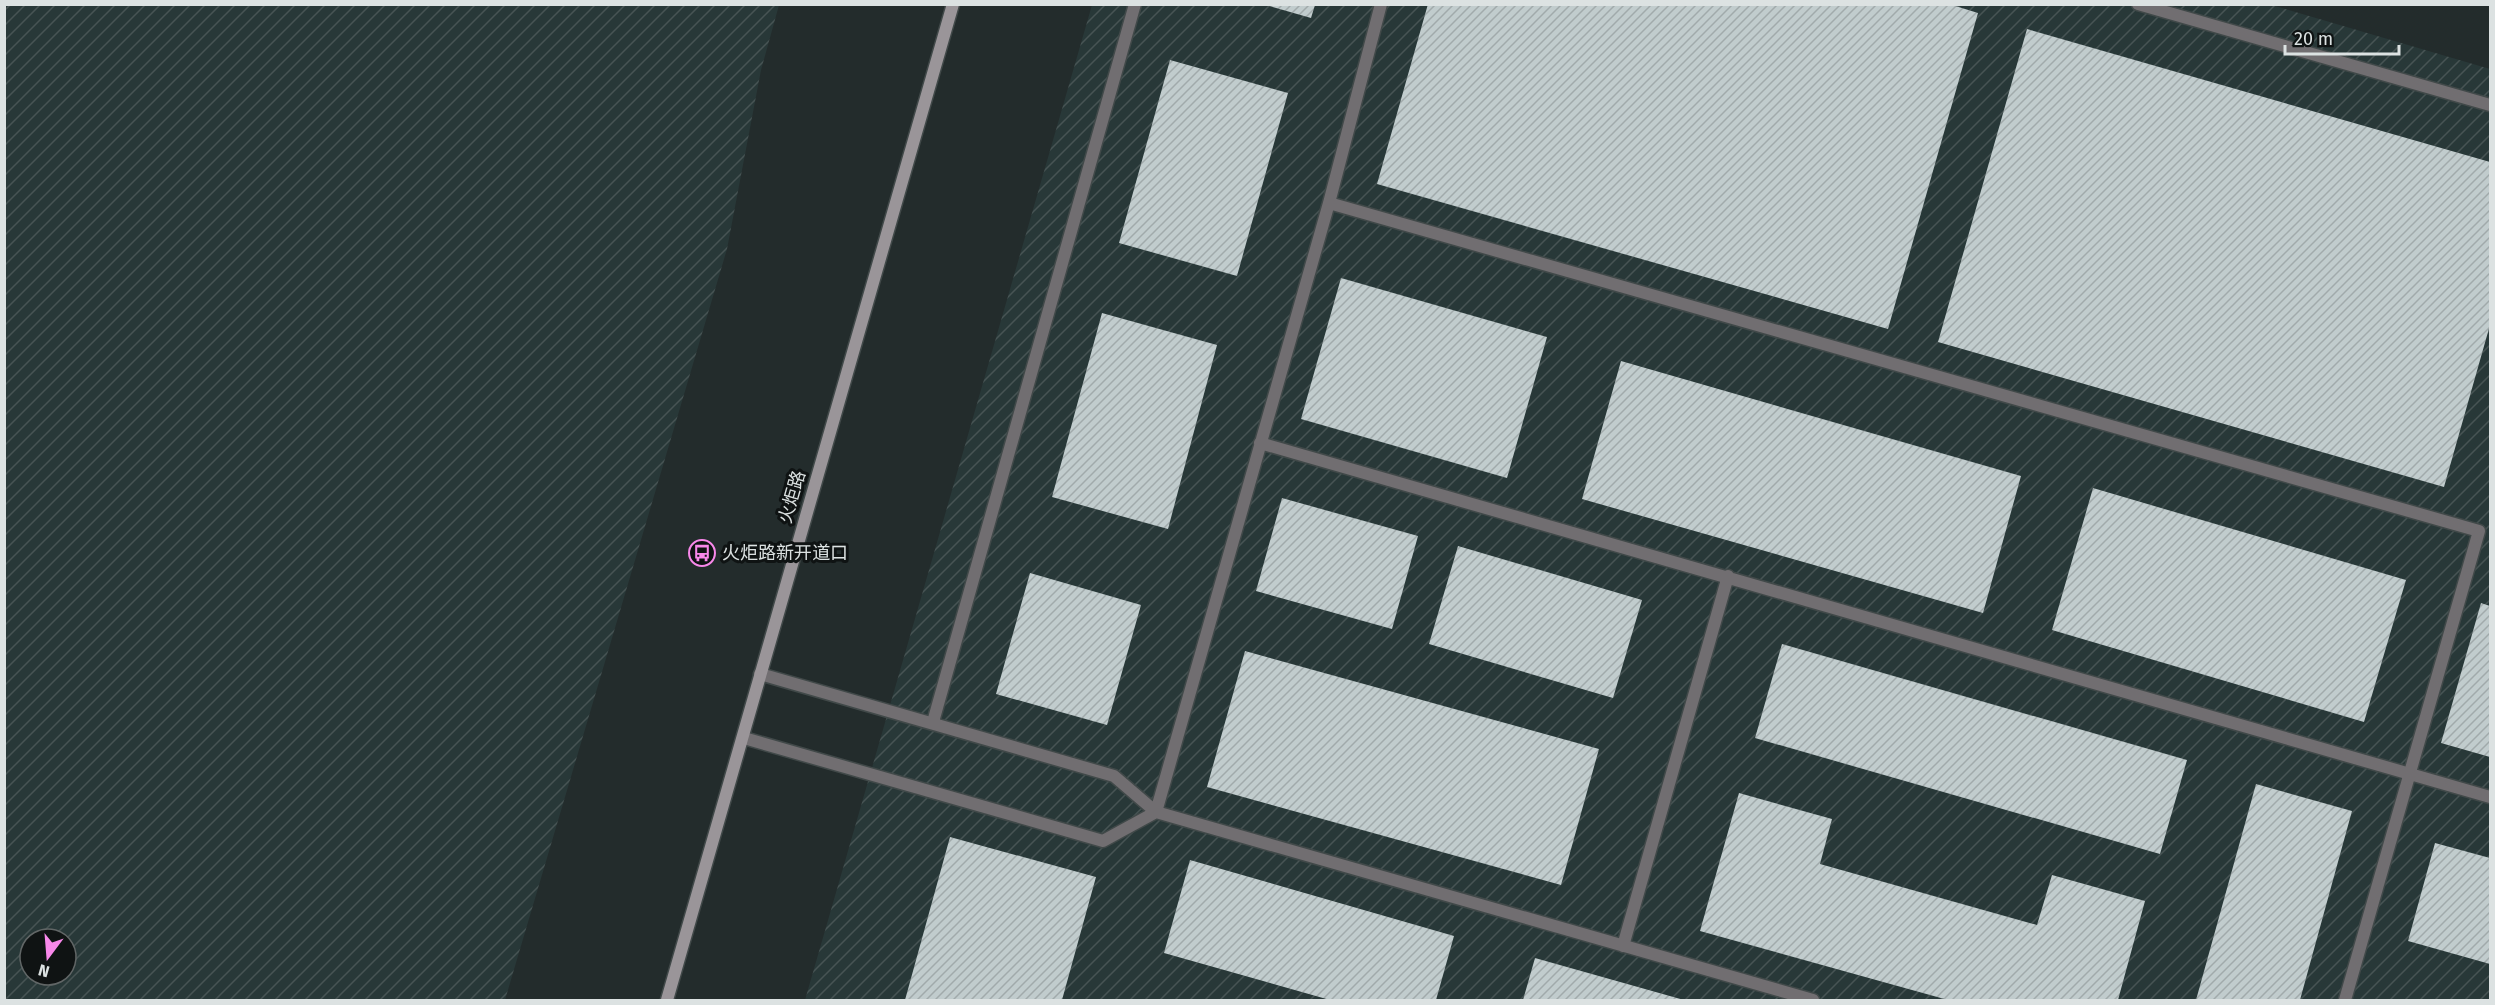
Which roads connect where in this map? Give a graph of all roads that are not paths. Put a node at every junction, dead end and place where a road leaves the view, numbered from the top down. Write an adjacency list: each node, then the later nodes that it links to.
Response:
1 (953, 4): 9 (main road, 火炬路)
2 (1135, 4): 10 (lane)
3 (1381, 4): 6 (lane)
4 (2138, 4): 5 (lane)
5 (2490, 105)
6 (1329, 203): 7 (lane); 12 (lane)
7 (1260, 443): 8 (lane); 14 (lane)
8 (1728, 576): 12 (lane); 15 (lane)
9 (760, 674): 10 (lane); 11 (main road, 火炬路)
10 (933, 722): 14 (lane)
11 (744, 738): 14 (lane); 16 (main road, 火炬路)
12 (2410, 773): 13 (lane); 18 (lane)
13 (2490, 797)
14 (1156, 812): 15 (lane)
15 (1623, 946): 17 (lane)
16 (668, 1000)
17 (1813, 1000)
18 (2345, 1000)

